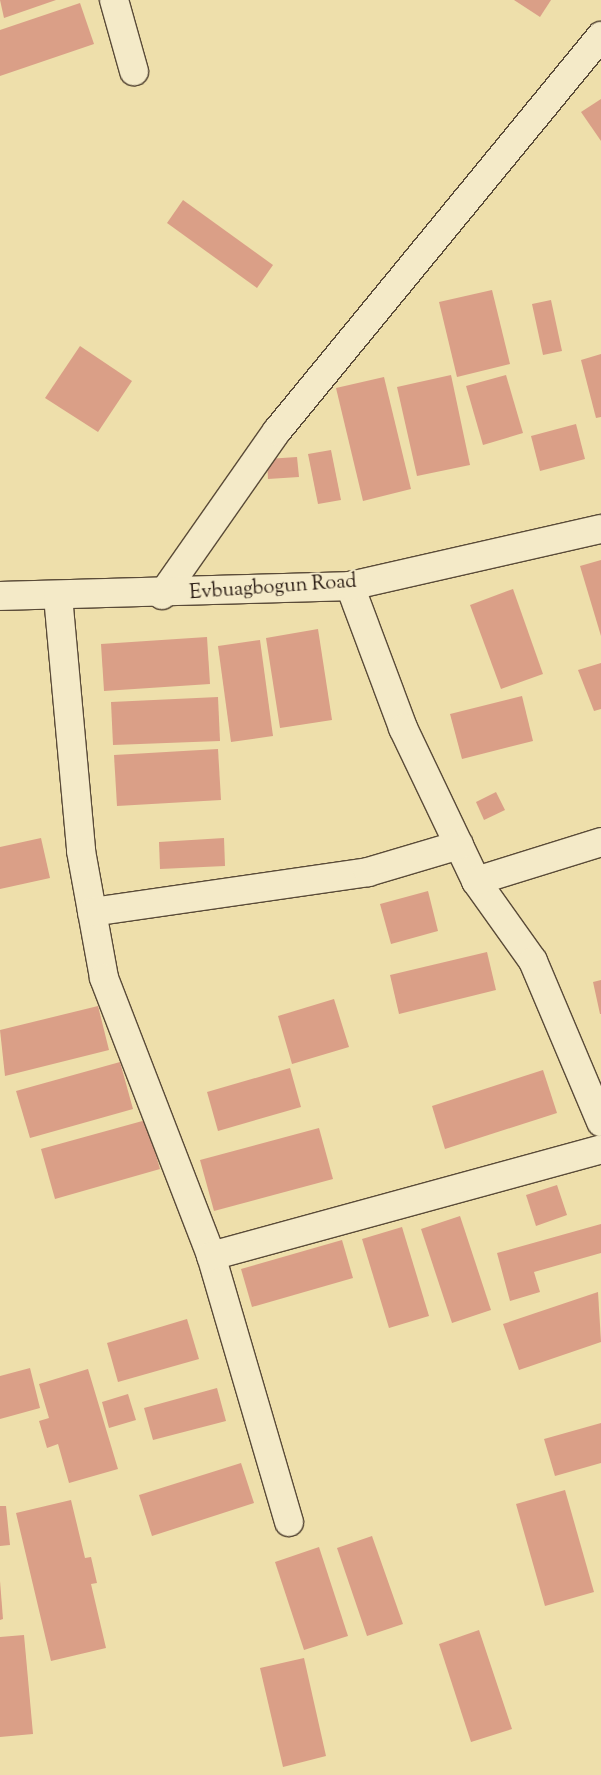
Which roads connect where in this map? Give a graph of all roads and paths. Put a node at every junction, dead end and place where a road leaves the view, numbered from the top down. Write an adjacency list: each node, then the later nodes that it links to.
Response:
1 (114, 0): 3 (street)
2 (601, 36): 6 (street)
3 (134, 71)
4 (601, 529): 5 (street, Evbuagbogun Road)
5 (350, 586): 6 (street, Evbuagbogun Road); 10 (street)
6 (162, 595): 8 (street, Evbuagbogun Road)
7 (0, 596): 8 (street, Evbuagbogun Road)
8 (58, 596): 12 (street)
9 (601, 842): 11 (street)
10 (458, 844): 11 (street); 12 (street)
11 (476, 881): 13 (street)
12 (92, 912): 15 (street)
13 (601, 1122)
14 (601, 1149): 15 (street)
15 (211, 1256): 16 (street)
16 (289, 1522)

